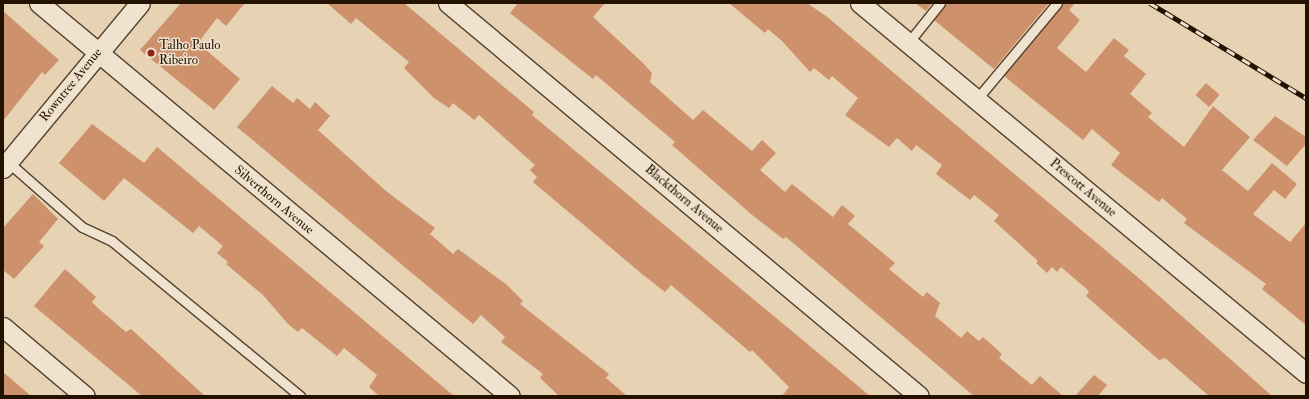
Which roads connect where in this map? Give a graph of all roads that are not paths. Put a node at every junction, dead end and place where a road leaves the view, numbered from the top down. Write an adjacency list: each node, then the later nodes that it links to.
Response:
1 (39, 3): 8 (street, Silverthorn Avenue)
2 (140, 3): 8 (street, Rowntree Avenue)
3 (448, 3): 16 (street, Blackthorn Avenue)
4 (860, 3): 7 (street, Prescott Avenue)
5 (940, 3): 7 (lane)
6 (1057, 3): 9 (lane)
7 (908, 43): 9 (street, Prescott Avenue)
8 (98, 53): 10 (street, Rowntree Avenue); 15 (street, Silverthorn Avenue)
9 (976, 100): 12 (street, Prescott Avenue)
10 (5, 165): 14 (lane)
11 (3, 327): 13 (street)
12 (1306, 373)
13 (85, 396)
14 (300, 396)
15 (510, 396)
16 (919, 396)

